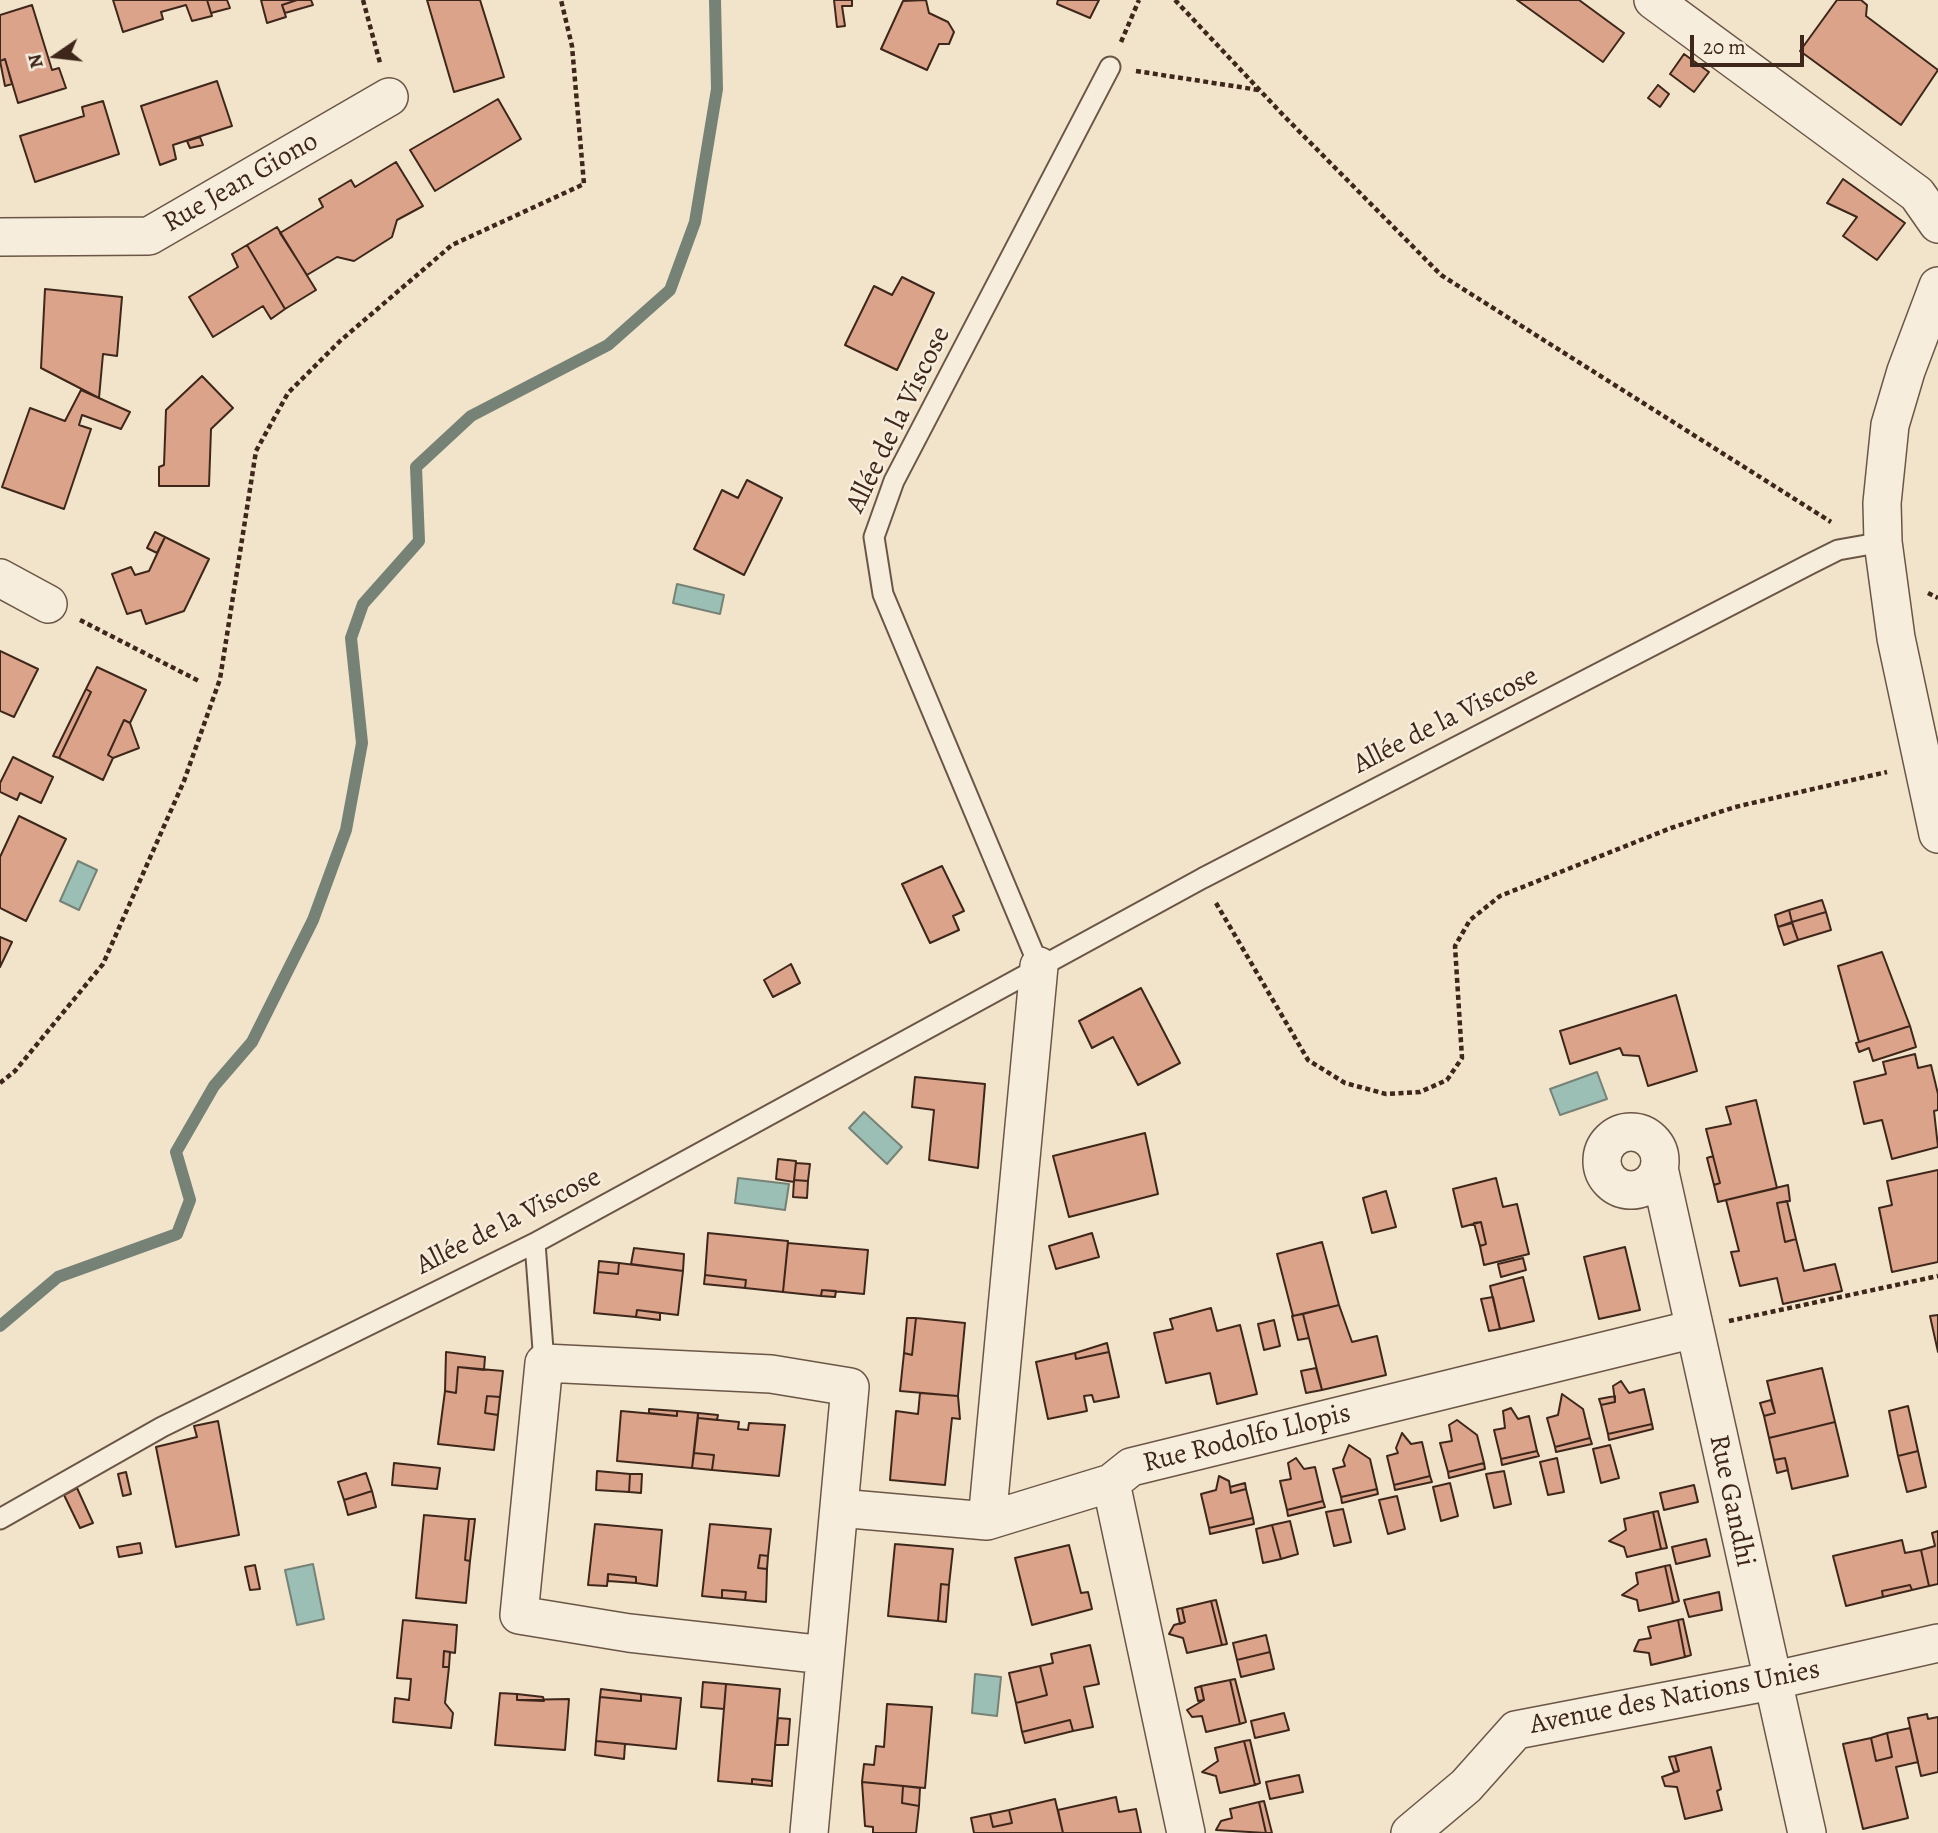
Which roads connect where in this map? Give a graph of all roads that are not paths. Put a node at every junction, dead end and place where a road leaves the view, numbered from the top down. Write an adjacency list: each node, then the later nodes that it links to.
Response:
1 (1653, 0): 4 (street)
2 (1110, 67): 12 (lane, Allée de la Viscose)
3 (389, 97): 5 (street, Rue Jean Giono)
4 (1938, 224)
5 (0, 237)
6 (1938, 286): 7 (street)
7 (1871, 543): 10 (street); 12 (lane, Allée de la Viscose)
8 (0, 578): 9 (street)
9 (48, 604)
10 (1930, 764): 11 (street)
11 (1938, 834)
12 (1039, 966): 14 (lane, Allée de la Viscose); 20 (street)
13 (1658, 1168): 15 (street, Rue Gandhi)
14 (535, 1243): 16 (lane); 19 (lane, Allée de la Viscose)
15 (1694, 1329): 17 (street, Rue Rodolfo Llopis); 23 (street, Rue Gandhi)
16 (544, 1363): 18 (street); 22 (street)
17 (1111, 1483): 20 (street); 25 (street, Rue Rodolfo Llopis)
18 (839, 1508): 20 (street); 22 (street)
19 (0, 1519)
20 (986, 1521)
21 (1938, 1643): 23 (street, Avenue des Nations Unies)
22 (825, 1655): 24 (street)
23 (1771, 1681): 26 (street, Avenue des Nations Unies); 27 (street, Rue Gandhi)
24 (810, 1833)
25 (1186, 1833)
26 (1410, 1833)
27 (1807, 1833)

